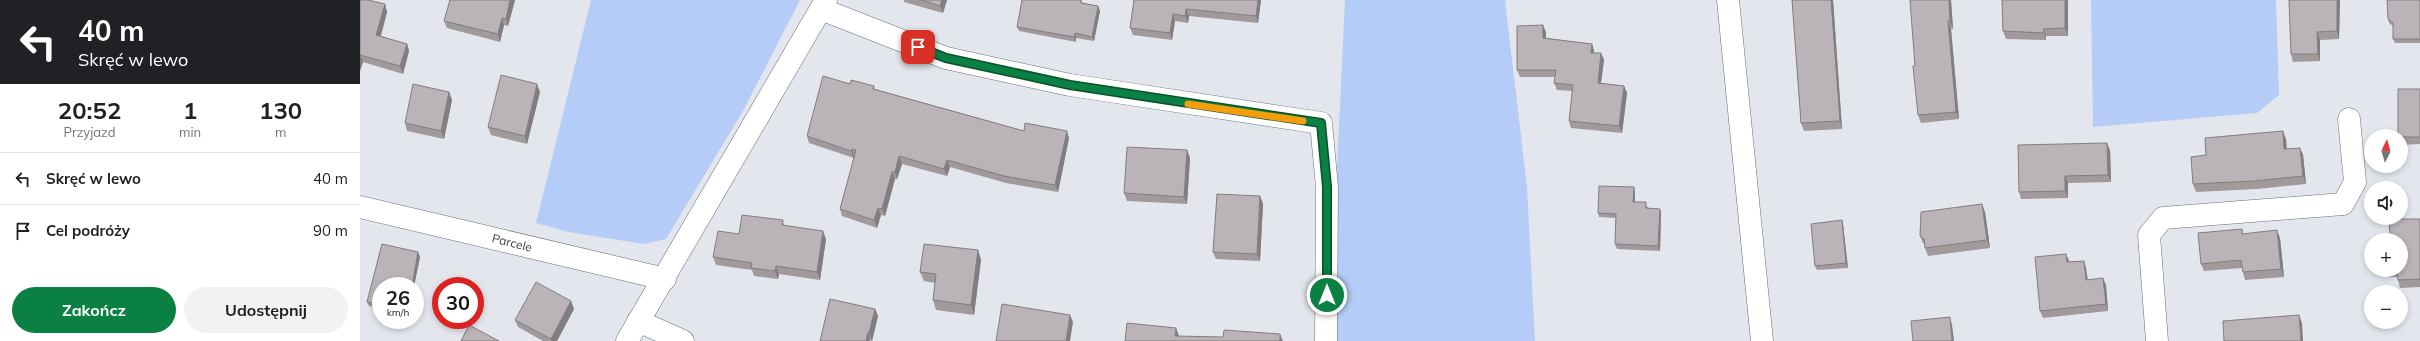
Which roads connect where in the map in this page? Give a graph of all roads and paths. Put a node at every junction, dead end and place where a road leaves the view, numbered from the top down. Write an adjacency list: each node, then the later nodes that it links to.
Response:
1 (1728, 0): 10 (street)
2 (824, 4): 5 (street); 9 (street)
3 (2349, 119): 11 (street)
4 (360, 207): 5 (street, Parcele)
5 (665, 279): 6 (street)
6 (638, 321): 7 (street); 8 (street)
7 (627, 341)
8 (684, 341)
9 (1326, 341)
10 (1762, 341)
11 (2157, 341)

